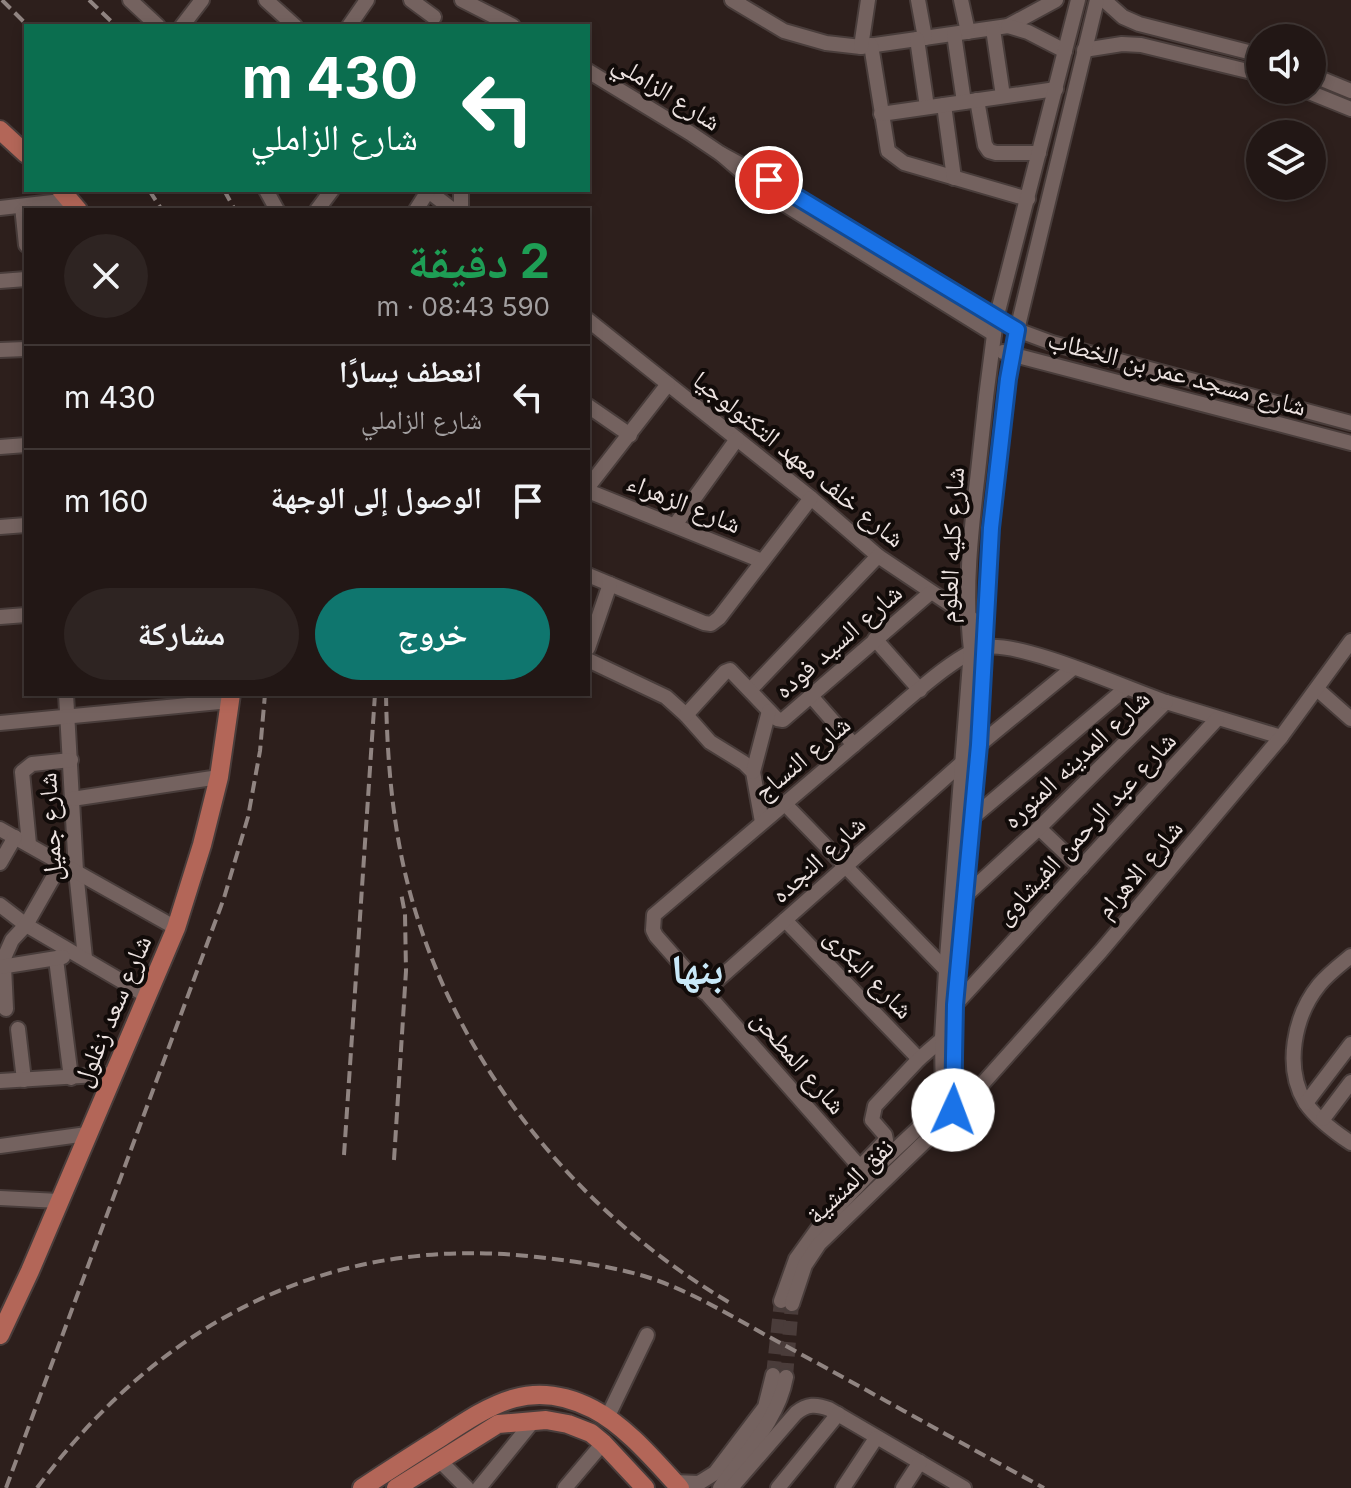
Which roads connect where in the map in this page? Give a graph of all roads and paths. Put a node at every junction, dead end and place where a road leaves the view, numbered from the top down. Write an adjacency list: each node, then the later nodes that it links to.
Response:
1 (130, 0): 17 (street)
2 (202, 0): 18 (street)
3 (266, 0): 19 (street)
4 (367, 0): 20 (street)
5 (411, 0): 16 (street)
6 (436, 0): 16 (street)
7 (462, 0): 21 (street)
8 (732, 0): 25 (street)
9 (868, 0): 25 (street)
10 (918, 0): 24 (street)
11 (961, 0): 23 (street)
12 (1056, 0): 22 (street)
13 (1078, 0): 27 (street, شارع كليه العلوم)
14 (1097, 0): 26 (street, شارع كليه العلوم)
15 (1104, 0): 28 (street)
16 (432, 21)
17 (156, 24)
18 (184, 24)
19 (293, 24)
20 (350, 24)
21 (509, 24)
22 (1000, 28): 23 (street); 27 (street); 34 (street)
23 (961, 33): 24 (street); 36 (street)
24 (921, 38): 25 (street); 38 (street)
25 (866, 46): 40 (street)
26 (1084, 50): 29 (street); 57 (street, شارع كليه العلوم)
27 (1065, 51): 32 (street, شارع كليه العلوم)
28 (1246, 51)
29 (1246, 71)
30 (590, 72): 44 (street, شارع الزاملي)
31 (1326, 81): 33 (street)
32 (1056, 89): 34 (street); 43 (street, شارع كليه العلوم)
33 (1349, 90): 39 (street)
34 (1003, 96): 36 (street)
35 (1326, 99): 39 (street)
36 (971, 101): 37 (street); 43 (street)
37 (944, 105): 38 (street); 45 (street)
38 (927, 107): 40 (street)
39 (1345, 107)
40 (881, 114): 45 (street)
41 (0, 130): 42 (main road)
42 (24, 152)
43 (1039, 153): 47 (street, شارع كليه العلوم)
44 (721, 154): 55 (street, شارع الزاملي); 58 (street, شارع الزاملي)
45 (954, 178): 47 (street)
46 (429, 192): 51 (street)
47 (1028, 199): 55 (street, شارع كليه العلوم)
48 (70, 200): 49 (street)
49 (22, 206): 50 (street); 52 (street)
50 (0, 208)
51 (450, 208)
52 (24, 226)
53 (24, 279): 54 (street)
54 (0, 281)
55 (996, 319): 57 (street, شارع مسجد عمر بن الخطاب); 58 (street, شارع كليه العلوم)
56 (590, 322): 62 (street, شارع خلف معهد التكنولوجيا)
57 (1017, 330): 61 (street, شارع كليه العلوم); 63 (street, شارع مسجد عمر بن الخطاب)
58 (992, 342): 61 (street, شارع مسجد عمر بن الخطاب); 78 (street, شارع كليه العلوم)
59 (24, 349): 60 (street)
60 (0, 350)
61 (1012, 355): 66 (street, شارع مسجد عمر بن الخطاب); 79 (street, شارع كليه العلوم)
62 (668, 384): 67 (street); 68 (street, شارع خلف معهد التكنولوجيا)
63 (1282, 404): 65 (street, شارع مسجد عمر بن الخطاب); 66 (street)
64 (590, 407): 67 (street)
65 (1351, 423)
66 (1276, 424): 69 (street, شارع مسجد عمر بن الخطاب)
67 (630, 435): 72 (street)
68 (737, 439): 74 (street, شارع خلف معهد التكنولوجيا); 76 (street)
69 (1351, 443)
70 (24, 445): 71 (street)
71 (0, 447)
72 (590, 486)
73 (590, 490): 76 (street, شارع الزهراء)
74 (811, 498): 80 (street, شارع خلف معهد التكنولوجيا); 81 (street)
75 (24, 525): 77 (street)
76 (675, 525): 81 (street, شارع الزهراء)
77 (0, 527)
78 (971, 548): 79 (street); 87 (street, شارع كليه العلوم)
79 (990, 548): 88 (street, شارع كليه العلوم)
80 (878, 556): 84 (street, شارع خلف معهد التكنولوجيا); 96 (street)
81 (762, 561): 83 (street)
82 (590, 576): 83 (street)
83 (610, 584): 90 (street)
84 (930, 593): 87 (street, شارع خلف معهد التكنولوجيا); 89 (street, شارع السيد فوده)
85 (24, 615): 86 (street)
86 (0, 617)
87 (967, 618): 88 (street, شارع خلف معهد التكنولوجيا); 92 (street, شارع كليه العلوم)
88 (986, 627): 92 (street, شارع كليه العلوم)
89 (875, 639): 98 (street); 100 (street, شارع السيد فوده)
90 (590, 642)
91 (1350, 646): 97 (street, شارع الاهرام)
92 (978, 648): 94 (street); 98 (street, شارع النساج); 111 (street, شارع كليه العلوم); 113 (street, شارع كليه العلوم)
93 (590, 661): 103 (street)
94 (1073, 668): 95 (street); 111 (street)
95 (1126, 688): 102 (street); 118 (street)
96 (751, 689): 103 (street); 104 (street)
97 (1317, 689): 107 (street); 109 (street, شارع الاهرام)
98 (920, 690): 110 (street, شارع النساج)
99 (66, 696): 105 (street, شارع جميل)
100 (811, 696): 104 (street, شارع السيد فوده); 110 (street)
101 (230, 697): 105 (street); 115 (main road, شارع سعد زغلول)
102 (1166, 702): 106 (street, شارع المدينه المنوره); 120 (street, شارع المدينه المنوره)
103 (686, 715): 114 (street)
104 (773, 715): 114 (street)
105 (68, 717): 108 (street); 112 (street, شارع جميل)
106 (1217, 719): 109 (street, شارع المدينه المنوره); 126 (street, شارع عبد الرحمن الفيشاوى)
107 (1351, 719)
108 (0, 723)
109 (1281, 737): 152 (street, شارع الاهرام)
110 (854, 745): 117 (street, شارع النساج)
111 (979, 745): 118 (street, شارع كليه العلوم)
112 (71, 760): 116 (street, شارع جميل); 122 (street)
113 (963, 762): 125 (street, شارع النجده); 138 (street, شارع كليه العلوم)
114 (753, 772): 119 (street)
115 (219, 777): 116 (street); 133 (main road, شارع سعد زغلول)
116 (72, 799): 127 (street, شارع جميل)
117 (785, 804): 119 (street, شارع النساج); 125 (street)
118 (971, 819): 128 (street, شارع كليه العلوم)
119 (762, 822): 130 (street, شارع النساج)
120 (1039, 828): 126 (street); 128 (street, شارع المدينه المنوره)
121 (0, 829): 122 (street)
122 (22, 840): 123 (street); 124 (street)
123 (62, 862): 127 (street); 132 (street)
124 (0, 863)
125 (844, 867): 131 (street, شارع النجده); 138 (street)
126 (1081, 868): 141 (street, شارع عبد الرحمن الفيشاوى)
127 (76, 871): 133 (street); 134 (street, شارع جميل)
128 (964, 897): 138 (street, شارع كليه العلوم)
129 (0, 905): 132 (street)
130 (654, 915): 139 (street, شارع المطحن)
131 (785, 920): 139 (street, شارع النجده); 146 (street, شارع البكرى)
132 (26, 925): 134 (street); 137 (street)
133 (176, 928): 140 (main road, شارع سعد زغلول)
134 (80, 955): 136 (street); 140 (street)
135 (1351, 956): 153 (street)
136 (56, 959): 137 (street); 148 (street)
137 (1, 967): 142 (street)
138 (951, 975): 141 (street, شارع كليه العلوم); 144 (street, شارع كليه العلوم)
139 (704, 992): 146 (street, شارع المطحن)
140 (147, 996): 147 (main road, شارع سعد زغلول)
141 (955, 1005): 144 (street, شارع كليه العلوم)
142 (6, 1009)
143 (18, 1029): 149 (street)
144 (948, 1034): 146 (street); 152 (street, شارع كليه العلوم)
145 (1351, 1044): 153 (street)
146 (919, 1059)
147 (113, 1074): 148 (street); 155 (main road, شارع سعد زغلول)
148 (71, 1078): 149 (street)
149 (24, 1080): 150 (street)
150 (0, 1081)
151 (1351, 1082): 154 (street)
152 (949, 1102): 160 (street, نفق المنشية)
153 (1306, 1103): 154 (street)
154 (1323, 1119): 156 (street)
155 (87, 1134): 157 (street); 159 (main road, شارع سعد زغلول)
156 (1349, 1138)
157 (0, 1146)
158 (0, 1198): 159 (street)
159 (59, 1201): 161 (main road, شارع سعد زغلول)
160 (786, 1303)
161 (0, 1335)
162 (647, 1335): 164 (street)
163 (549, 1396): 164 (main road); 166 (main road); 173 (main road)
164 (601, 1414): 167 (main road); 172 (main road)
165 (838, 1414): 168 (street); 180 (street); 181 (street)
166 (540, 1420): 167 (main road); 170 (main road); 176 (street)
167 (580, 1429): 169 (main road)
168 (876, 1438): 171 (street); 182 (street)
169 (603, 1443): 177 (street); 178 (main road)
170 (439, 1460): 174 (main road); 175 (street)
171 (920, 1462): 183 (street); 184 (street)
172 (677, 1485): 179 (street)
173 (362, 1488)
174 (396, 1488)
175 (467, 1488)
176 (479, 1488)
177 (565, 1488)
178 (645, 1488)
179 (720, 1488)
180 (731, 1488)
181 (778, 1488)
182 (843, 1488)
183 (903, 1488)
184 (964, 1488)

